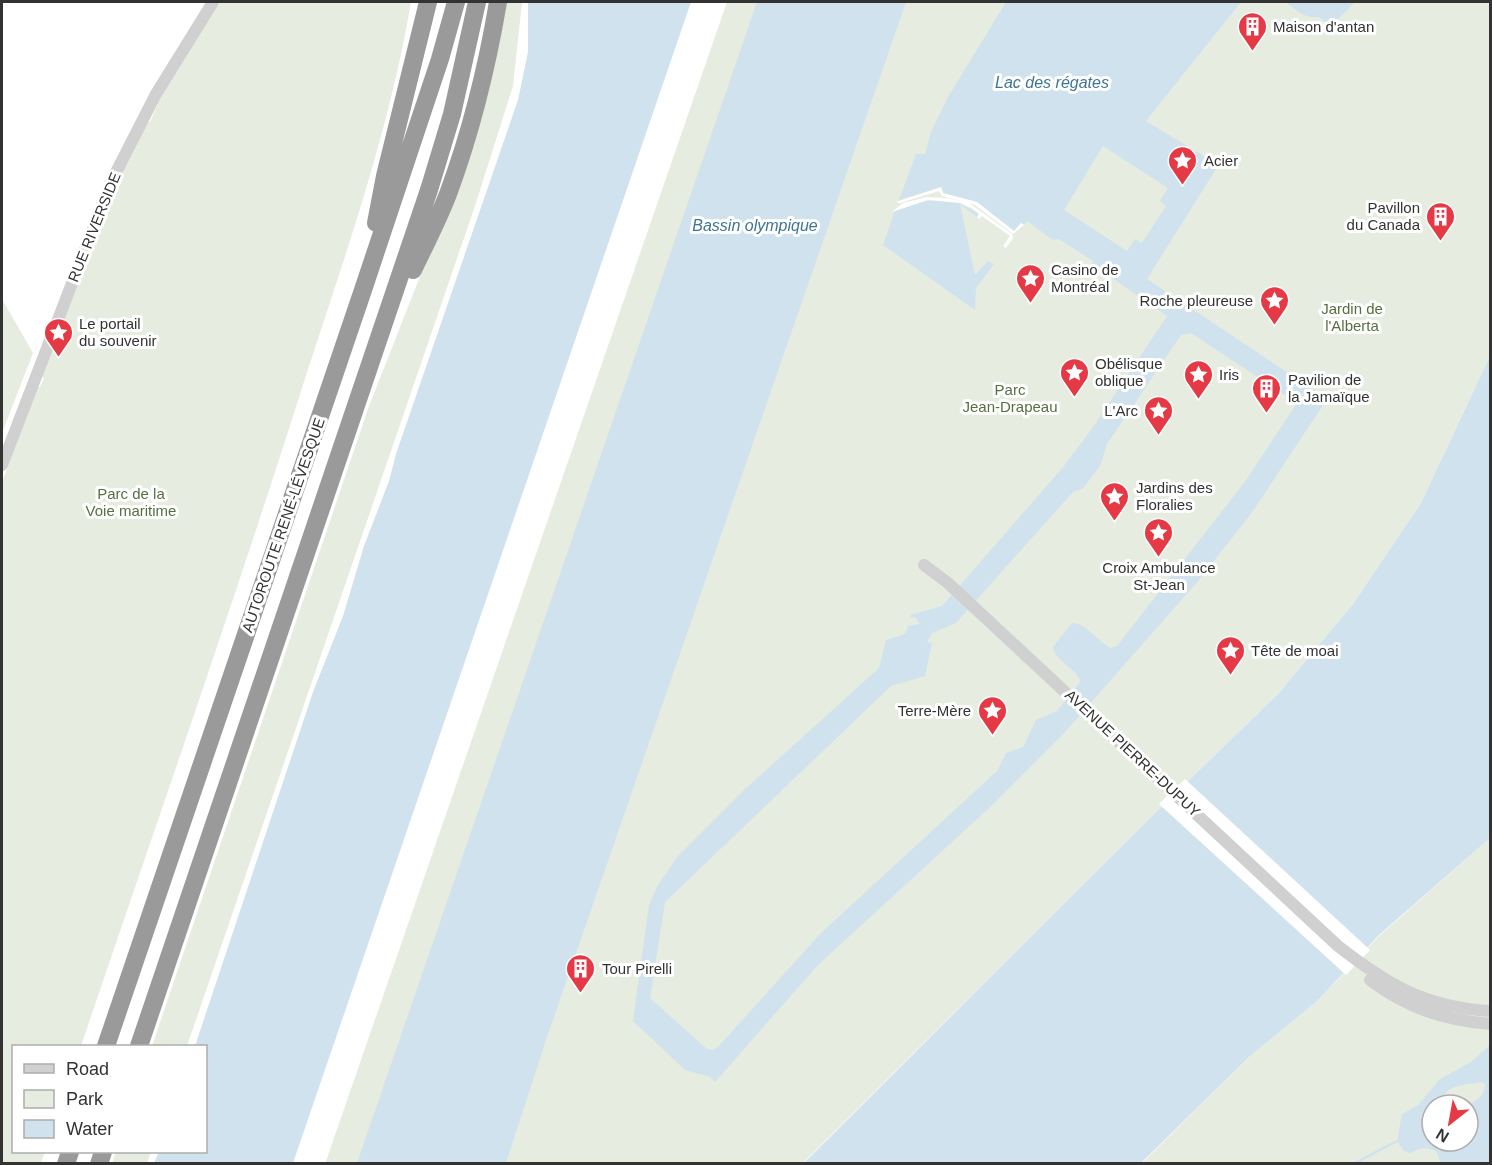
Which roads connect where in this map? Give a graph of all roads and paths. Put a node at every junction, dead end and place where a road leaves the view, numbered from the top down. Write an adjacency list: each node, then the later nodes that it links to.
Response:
1 (213, 2): 8 (street, RUE RIVERSIDE)
2 (428, 2): 6 (highway)
3 (456, 2): 6 (highway, AUTOROUTE RENÉ-LÉVESQUE)
4 (477, 2): 7 (highway, AUTOROUTE RENÉ-LÉVESQUE)
5 (498, 2): 7 (highway)
6 (363, 290): 13 (highway, AUTOROUTE RENÉ-LÉVESQUE)
7 (373, 356): 14 (highway, AUTOROUTE RENÉ-LÉVESQUE)
8 (2, 465)
9 (924, 565): 10 (street, AVENUE PIERRE-DUPUY)
10 (1338, 946): 11 (street); 12 (street)
11 (1491, 1011)
12 (1491, 1024)
13 (107, 1045)
14 (140, 1045)

